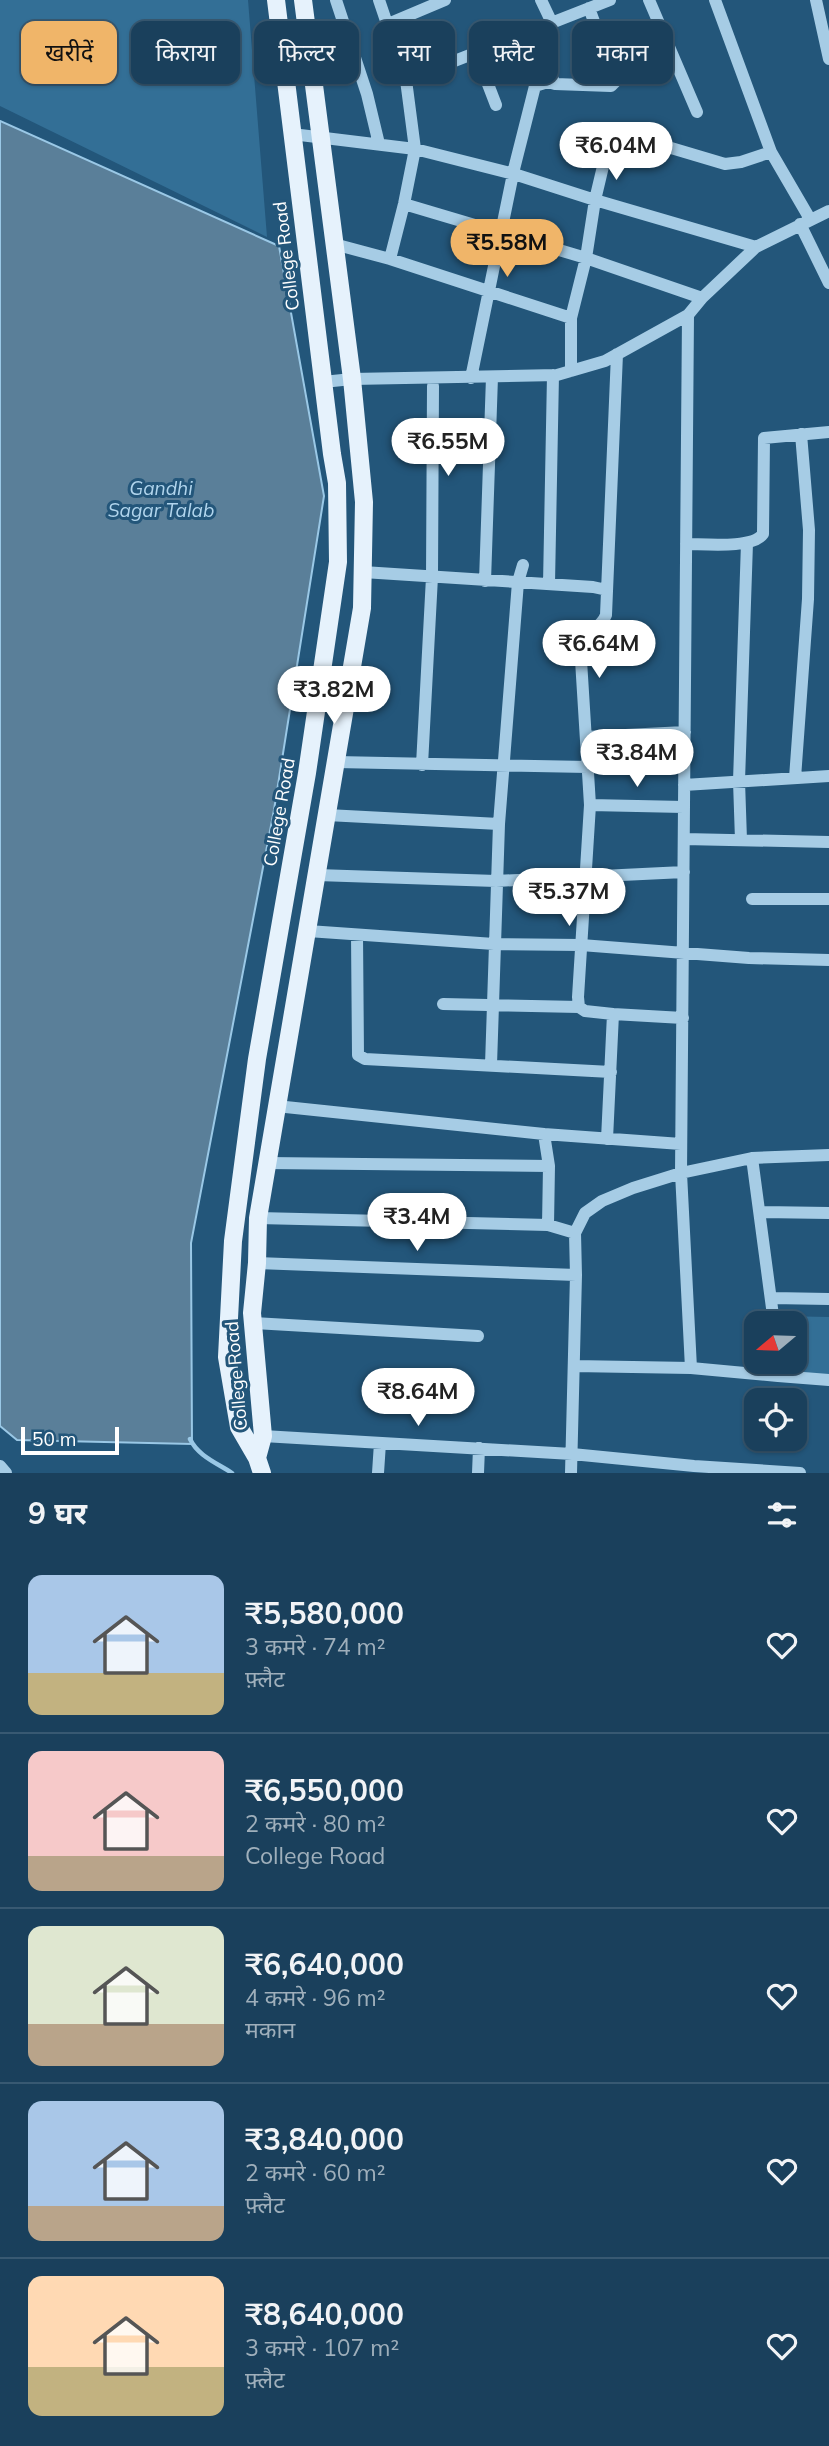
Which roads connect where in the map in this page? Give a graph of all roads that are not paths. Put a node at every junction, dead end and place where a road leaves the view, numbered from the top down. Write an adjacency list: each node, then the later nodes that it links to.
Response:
1 (276, 0): 23 (main road, College Road)
2 (303, 0): 24 (main road, College Road)
3 (336, 0): 25 (street)
4 (379, 0): 12 (street)
5 (445, 0): 13 (street)
6 (541, 0): 14 (street)
7 (610, 0): 11 (street)
8 (649, 0): 22 (street)
9 (715, 0): 27 (street)
10 (816, 0): 16 (street)
11 (589, 8): 15 (street); 20 (street)
12 (387, 21)
13 (395, 21)
14 (551, 21)
15 (557, 21)
16 (829, 60)
17 (407, 84): 26 (street)
18 (488, 84): 21 (street)
19 (542, 84): 28 (street)
20 (555, 84)
21 (496, 104)
22 (697, 112)
23 (292, 134): 24 (street); 49 (main road, College Road)
24 (322, 136): 25 (street); 34 (main road, College Road)
25 (379, 144): 26 (street)
26 (415, 149): 28 (street); 30 (street)
27 (771, 152): 29 (street); 32 (street)
28 (514, 174): 29 (street); 33 (street)
29 (595, 200): 35 (street); 36 (street)
30 (404, 204): 33 (street); 37 (street)
31 (829, 211): 32 (street)
32 (805, 222): 35 (street); 38 (street)
33 (500, 232): 36 (street); 39 (street)
34 (334, 244): 37 (street); 48 (main road, College Road)
35 (756, 247): 40 (street)
36 (586, 258): 40 (street); 42 (street)
37 (390, 259): 39 (street)
38 (829, 283)
39 (488, 290): 42 (street); 46 (street)
40 (702, 298): 41 (street)
41 (688, 315): 43 (street); 54 (street)
42 (572, 318): 44 (street)
43 (617, 354): 44 (street); 61 (street)
44 (571, 371): 45 (street)
45 (553, 375): 47 (street); 60 (street)
46 (471, 377): 47 (street); 48 (street)
47 (492, 377): 58 (street)
48 (352, 379): 49 (street); 56 (main road, College Road)
49 (323, 382): 127 (main road, College Road)
50 (433, 386): 57 (street)
51 (829, 432): 52 (street)
52 (802, 434): 53 (street); 69 (street)
53 (747, 543): 54 (street); 70 (street)
54 (686, 544): 62 (street)
55 (523, 565): 59 (street)
56 (363, 572): 57 (street); 64 (main road, College Road)
57 (432, 577): 58 (street); 65 (street)
58 (485, 581): 59 (street)
59 (517, 582): 60 (street); 66 (street)
60 (549, 584): 61 (street)
61 (607, 590): 63 (street)
62 (685, 732): 63 (street); 71 (street)
63 (586, 737): 67 (street)
64 (336, 762): 65 (street); 74 (main road, College Road)
65 (422, 765): 66 (street)
66 (503, 766): 67 (street); 75 (street)
67 (588, 767): 72 (street)
68 (829, 776): 69 (street)
69 (795, 778): 70 (street)
70 (739, 781): 71 (street); 77 (street)
71 (684, 785): 73 (street)
72 (590, 805): 73 (street); 81 (street)
73 (684, 807): 76 (street)
74 (327, 815): 75 (street); 80 (main road, College Road)
75 (499, 824): 82 (street)
76 (684, 839): 77 (street); 79 (street)
77 (741, 840): 78 (street)
78 (829, 842)
79 (684, 872): 81 (street); 89 (street)
80 (317, 875): 82 (street); 85 (main road, College Road)
81 (585, 877): 82 (street); 88 (street)
82 (496, 881): 87 (street)
83 (752, 899): 84 (street)
84 (829, 899)
85 (308, 931): 86 (street); 98 (main road, College Road)
86 (357, 935): 87 (street); 96 (street)
87 (494, 944): 88 (street); 92 (street)
88 (581, 945): 89 (street); 93 (street)
89 (683, 952): 90 (street); 95 (street)
90 (829, 960)
91 (443, 1004): 92 (street)
92 (492, 1006): 93 (street); 96 (street)
93 (579, 1007): 94 (street)
94 (613, 1014): 95 (street); 97 (street)
95 (682, 1018): 101 (street)
96 (491, 1065): 97 (street)
97 (611, 1072): 100 (street)
98 (276, 1106): 99 (street); 104 (main road, College Road)
99 (544, 1134): 100 (street); 105 (street)
100 (607, 1139): 101 (street)
101 (681, 1144): 106 (street)
102 (829, 1155): 103 (street)
103 (752, 1157): 106 (street); 107 (street)
104 (266, 1163): 105 (street); 109 (main road, College Road)
105 (548, 1166): 110 (street)
106 (681, 1173): 111 (street); 120 (street)
107 (760, 1212): 108 (street); 114 (street)
108 (829, 1213)
109 (258, 1218): 110 (street); 112 (main road, College Road)
110 (548, 1225): 111 (street)
111 (575, 1233): 113 (street)
112 (257, 1263): 113 (street); 117 (main road, College Road)
113 (576, 1275): 119 (street)
114 (772, 1298): 115 (street); 116 (street)
115 (829, 1299)
116 (773, 1311)
117 (252, 1323): 118 (street); 123 (main road, College Road)
118 (478, 1336)
119 (574, 1366): 120 (street); 126 (street)
120 (691, 1368): 121 (street)
121 (778, 1376): 122 (street)
122 (829, 1380)
123 (263, 1436): 124 (street); 127 (main road, College Road)
124 (380, 1443): 125 (street); 132 (street)
125 (479, 1448): 126 (street); 133 (street)
126 (572, 1454): 129 (street); 134 (street)
127 (259, 1465)
128 (0, 1466): 131 (street)
129 (693, 1469): 130 (street)
130 (771, 1472): 135 (street)
131 (6, 1473)
132 (378, 1473)
133 (478, 1473)
134 (571, 1473)
135 (800, 1473)

